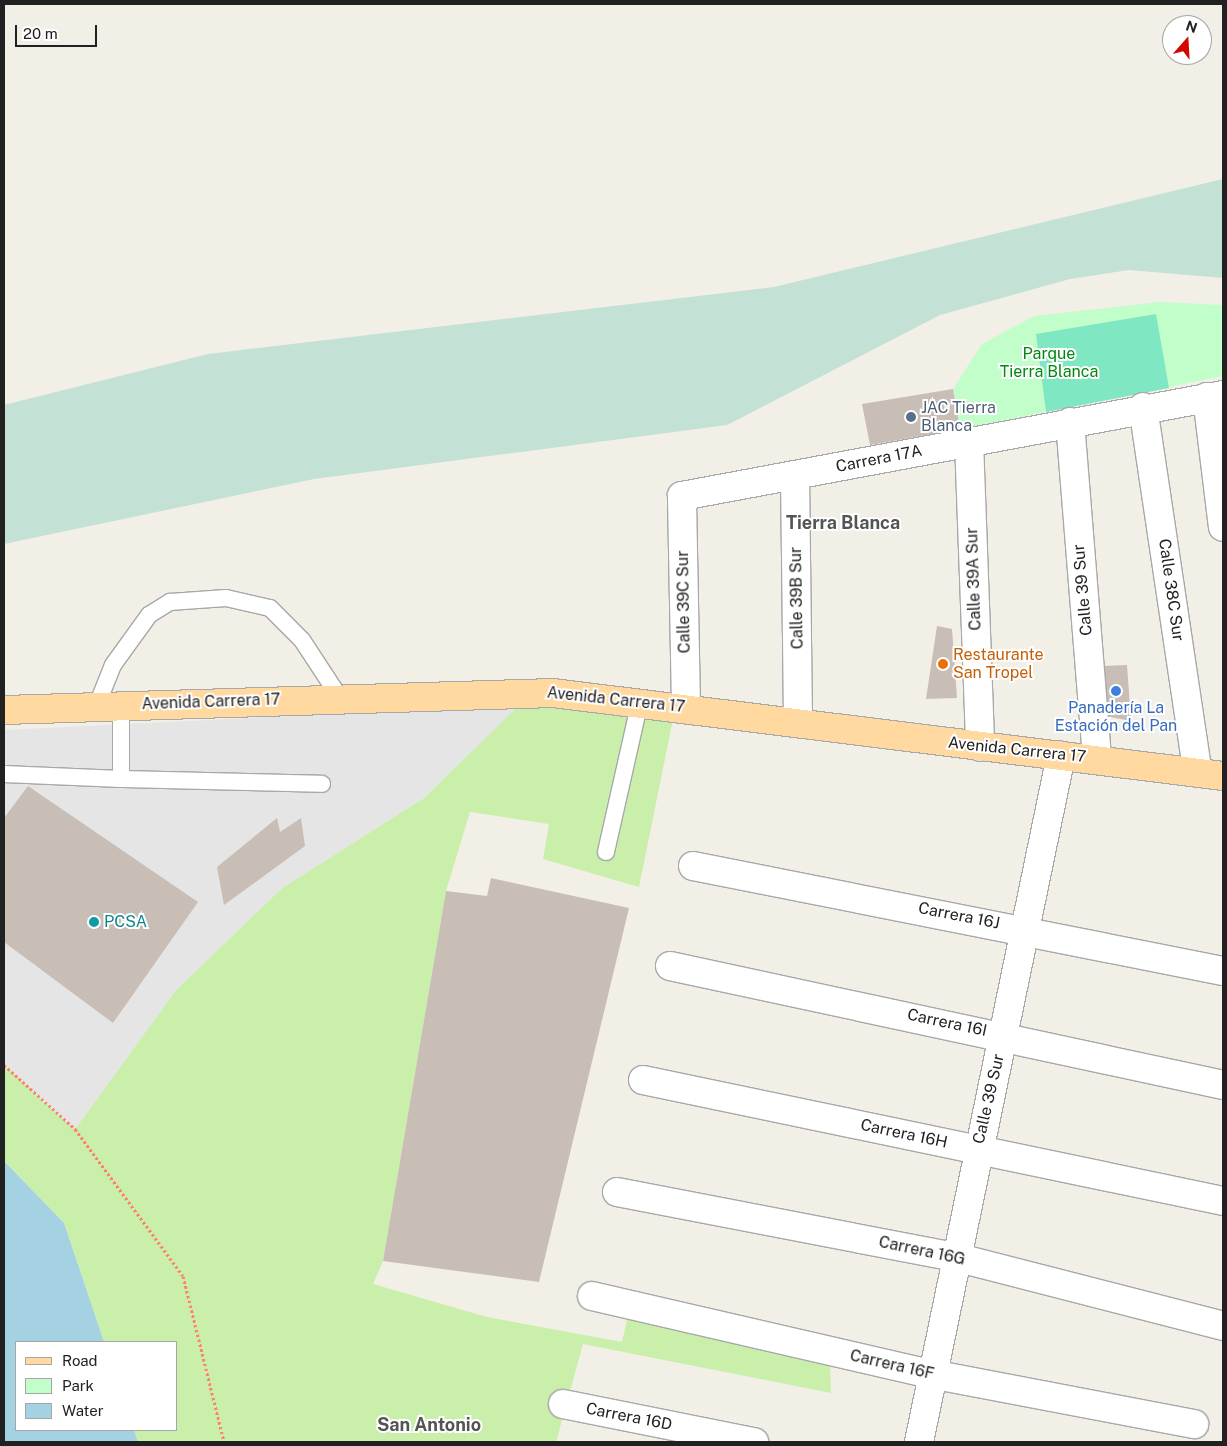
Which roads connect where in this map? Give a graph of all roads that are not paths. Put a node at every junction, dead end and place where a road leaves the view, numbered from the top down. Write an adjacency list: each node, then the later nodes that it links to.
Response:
1 (1215, 396): 2 (street, Carrera 17A); 7 (street)
2 (1143, 407): 3 (street, Carrera 17A); 18 (street, Calle 38C Sur)
3 (1070, 422): 4 (street, Carrera 17A); 16 (street, Calle 39 Sur)
4 (969, 441): 5 (street, Carrera 17A); 14 (street, Calle 39A Sur)
5 (795, 475): 6 (street, Carrera 17A); 13 (street, Calle 39B Sur)
6 (682, 496): 11 (street, Calle 39C Sur)
7 (1223, 527)
8 (340, 698): 9 (main road, Avenida Carrera 17); 10 (main road, Avenida Carrera 17); 10 (lane)
9 (640, 700): 11 (main road, Avenida Carrera 17); 21 (lane)
10 (109, 705): 12 (main road, Avenida Carrera 17); 19 (lane)
11 (686, 707): 13 (main road, Avenida Carrera 17)
12 (4, 710)
13 (798, 722): 14 (main road, Avenida Carrera 17)
14 (980, 747): 15 (main road, Avenida Carrera 17)
15 (1061, 756): 16 (main road, Avenida Carrera 17); 23 (street, Calle 39 Sur)
16 (1097, 759): 18 (main road, Avenida Carrera 17)
17 (4, 774): 19 (lane)
18 (1210, 774)
19 (121, 779): 20 (lane)
20 (322, 784)
21 (606, 852)
22 (693, 866): 23 (street, Carrera 16J)
23 (1024, 929): 25 (street, Carrera 16J); 26 (street, Calle 39 Sur)
24 (670, 966): 26 (street, Carrera 16I)
25 (1223, 971)
26 (1003, 1035): 28 (street, Carrera 16I); 29 (street, Calle 39 Sur)
27 (643, 1080): 29 (street, Carrera 16H)
28 (1223, 1085)
29 (977, 1150): 31 (street, Carrera 16H); 32 (street, Calle 39 Sur)
30 (617, 1192): 32 (street, Carrera 16G)
31 (1223, 1201)
32 (954, 1257): 34 (street, Carrera 16G); 35 (street, Calle 39 Sur)
33 (592, 1296): 35 (street, Carrera 16F)
34 (1223, 1326)
35 (931, 1374): 37 (street, Carrera 16F); 39 (street, Calle 39 Sur)
36 (563, 1404): 38 (street, Carrera 16D)
37 (1194, 1424)
38 (754, 1442)
39 (919, 1442)

